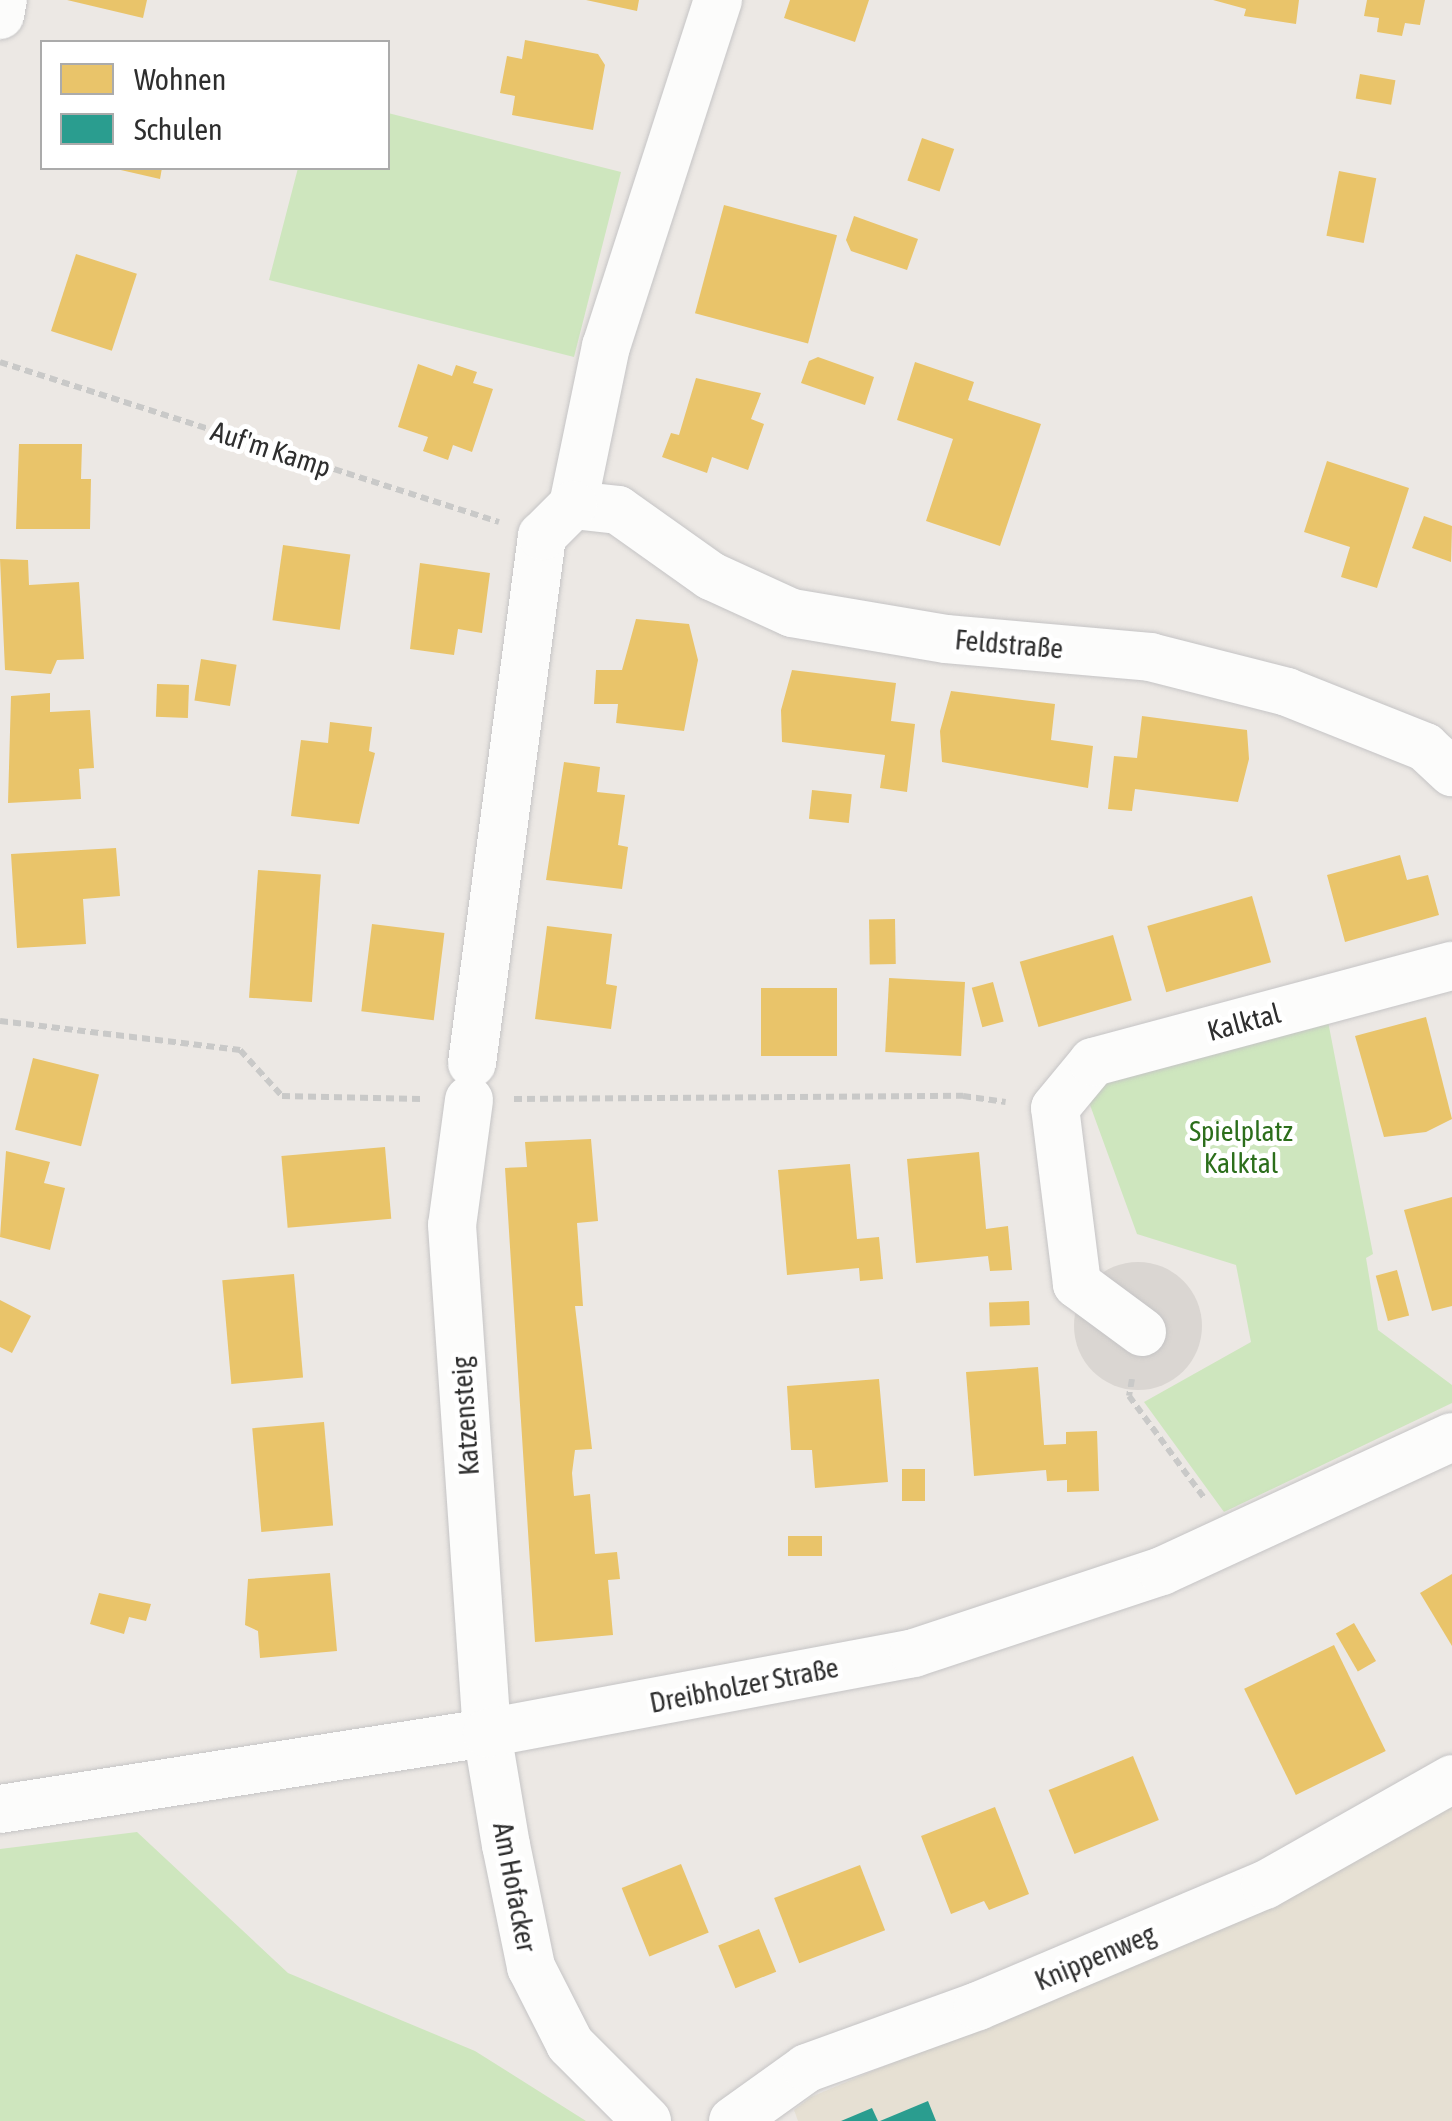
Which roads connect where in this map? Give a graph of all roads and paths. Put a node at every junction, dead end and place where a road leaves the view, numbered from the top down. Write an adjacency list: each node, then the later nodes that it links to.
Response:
1 (3, 0): 3 (street)
2 (718, 0): 5 (street)
3 (0, 15)
4 (0, 362): 5 (path, Auf'm Kamp)
5 (557, 520): 6 (street, Feldstraße); 9 (street, Katzensteig)
6 (1452, 772)
7 (1452, 966): 10 (street, Kalktal)
8 (0, 1021): 9 (path)
9 (471, 1081): 10 (path); 14 (street, Katzensteig)
10 (1055, 1108): 11 (street)
11 (1142, 1332): 13 (path)
12 (1452, 1437): 13 (street, Dreibholzer Straße)
13 (1199, 1555): 14 (street, Dreibholzer Straße)
14 (487, 1733): 16 (street, Dreibholzer Straße); 17 (street, Am Hofacker)
15 (1452, 1779): 18 (street, Knippenweg)
16 (0, 1809)
17 (647, 2121)
18 (733, 2121)

